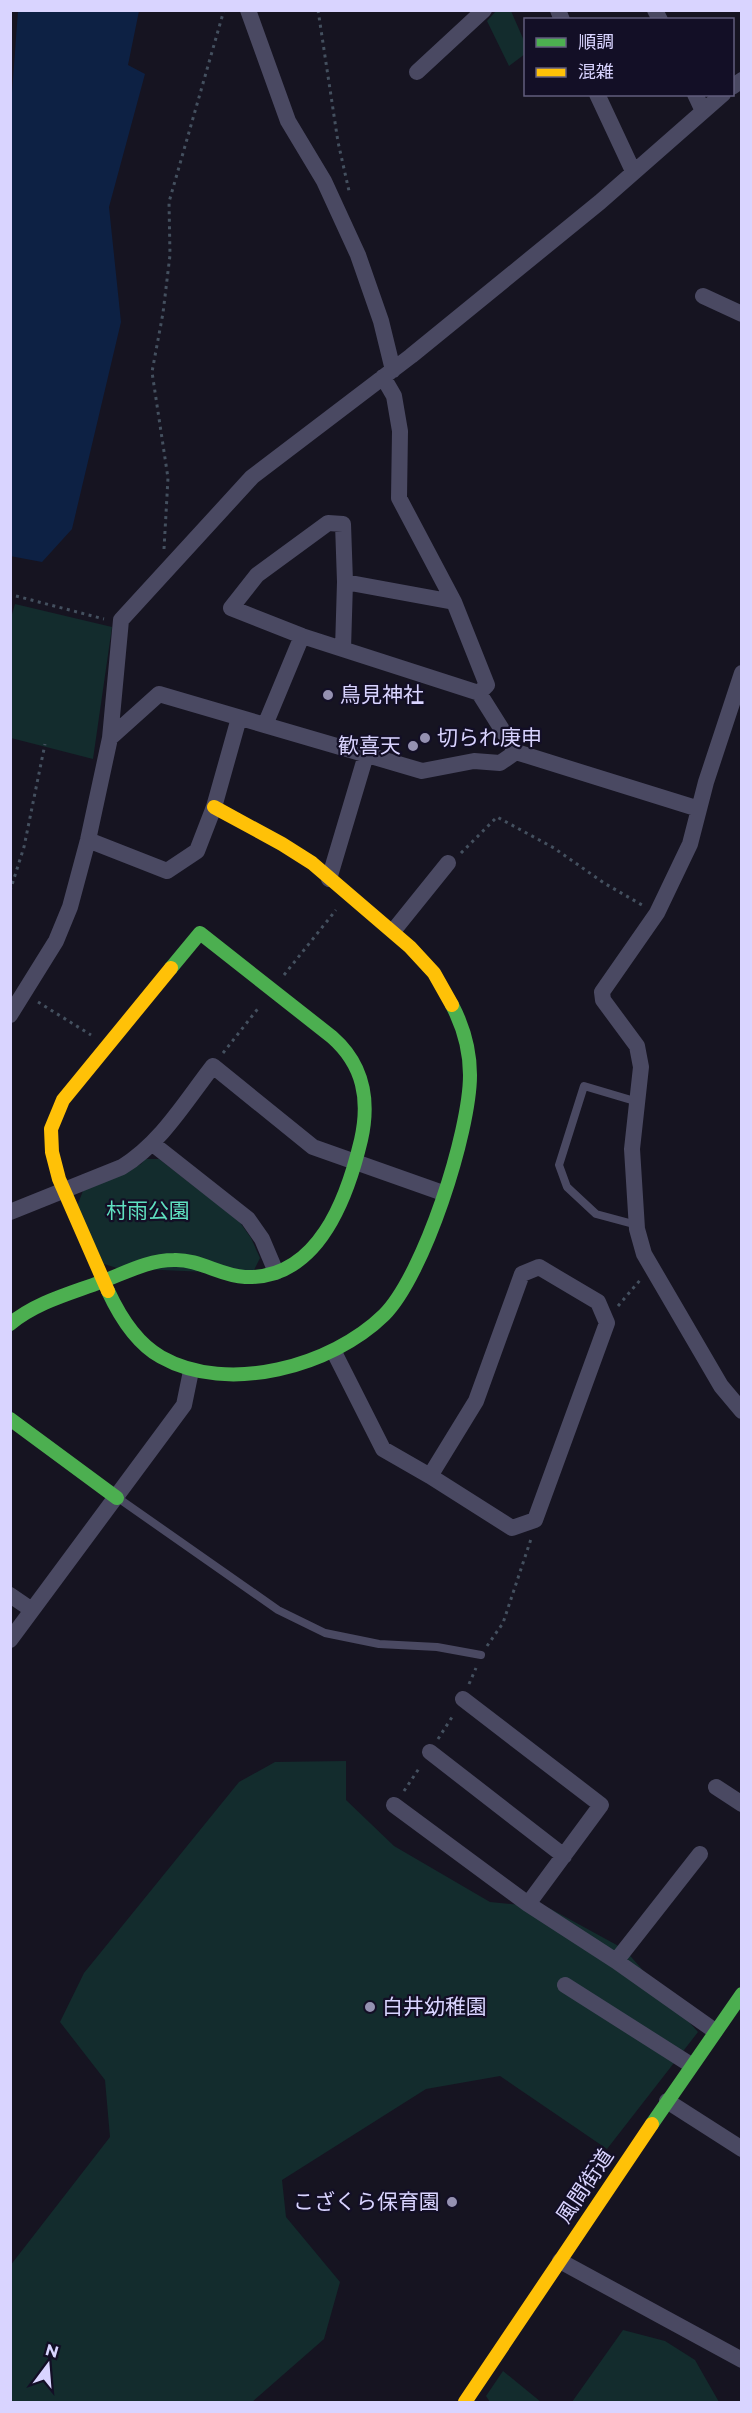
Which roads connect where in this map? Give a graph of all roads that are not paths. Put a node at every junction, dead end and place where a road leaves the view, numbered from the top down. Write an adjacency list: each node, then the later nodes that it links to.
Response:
1 (248, 10): 11 (street)
2 (484, 10): 3 (street)
3 (417, 72)
4 (598, 96): 8 (street)
5 (696, 96): 7 (street)
6 (721, 96): 7 (street)
7 (703, 111): 8 (street)
8 (633, 171): 11 (street)
9 (703, 296): 10 (street)
10 (741, 314)
11 (388, 374): 13 (street); 20 (street)
12 (345, 582): 13 (street); 14 (street); 15 (street)
13 (454, 602): 17 (street)
14 (302, 636): 15 (street); 19 (street)
15 (343, 649): 17 (street)
16 (741, 673): 24 (street)
17 (479, 693): 21 (street)
18 (239, 718): 19 (street); 20 (street); 23 (street)
19 (265, 725): 22 (street)
20 (110, 738): 25 (street)
21 (516, 752): 22 (street); 24 (street)
22 (366, 755): 27 (street)
23 (214, 807): 25 (street); 27 (street)
24 (699, 809): 30 (street)
25 (88, 840): 29 (street)
26 (448, 863): 28 (street)
27 (329, 879): 28 (street)
28 (394, 930): 34 (street)
29 (10, 1015)
30 (638, 1102): 36 (street); 36 (lane)
31 (153, 1144): 32 (street); 33 (street); 37 (street)
32 (355, 1164): 33 (street); 34 (street); 37 (street)
33 (65, 1190): 35 (street); 38 (street)
34 (443, 1193): 40 (street)
35 (10, 1212)
36 (637, 1225): 42 (street)
37 (276, 1272): 38 (street)
38 (104, 1282): 39 (street); 41 (street)
39 (10, 1324)
40 (334, 1352): 41 (street); 44 (street)
41 (191, 1371): 45 (street)
42 (741, 1411)
43 (10, 1419): 45 (street)
44 (430, 1476): 44 (street)
45 (117, 1498): 47 (street); 49 (lane)
46 (10, 1595): 47 (street)
47 (32, 1610): 48 (street)
48 (10, 1640)
49 (481, 1655)
50 (463, 1699): 56 (street)
51 (430, 1752): 56 (street)
52 (716, 1787): 53 (street)
53 (741, 1804)
54 (394, 1805): 57 (street)
55 (700, 1854): 58 (street)
56 (564, 1856): 57 (street)
57 (528, 1904): 58 (street)
58 (616, 1961): 61 (street)
59 (565, 1985): 62 (street)
60 (741, 1994): 61 (street, 風間街道)
61 (715, 2031): 62 (street, 風間街道)
62 (691, 2065): 63 (street, 風間街道)
63 (666, 2101): 64 (street); 65 (street, 風間街道)
64 (741, 2149)
65 (560, 2261): 66 (street); 67 (street, 風間街道)
66 (741, 2360)
67 (469, 2401)

